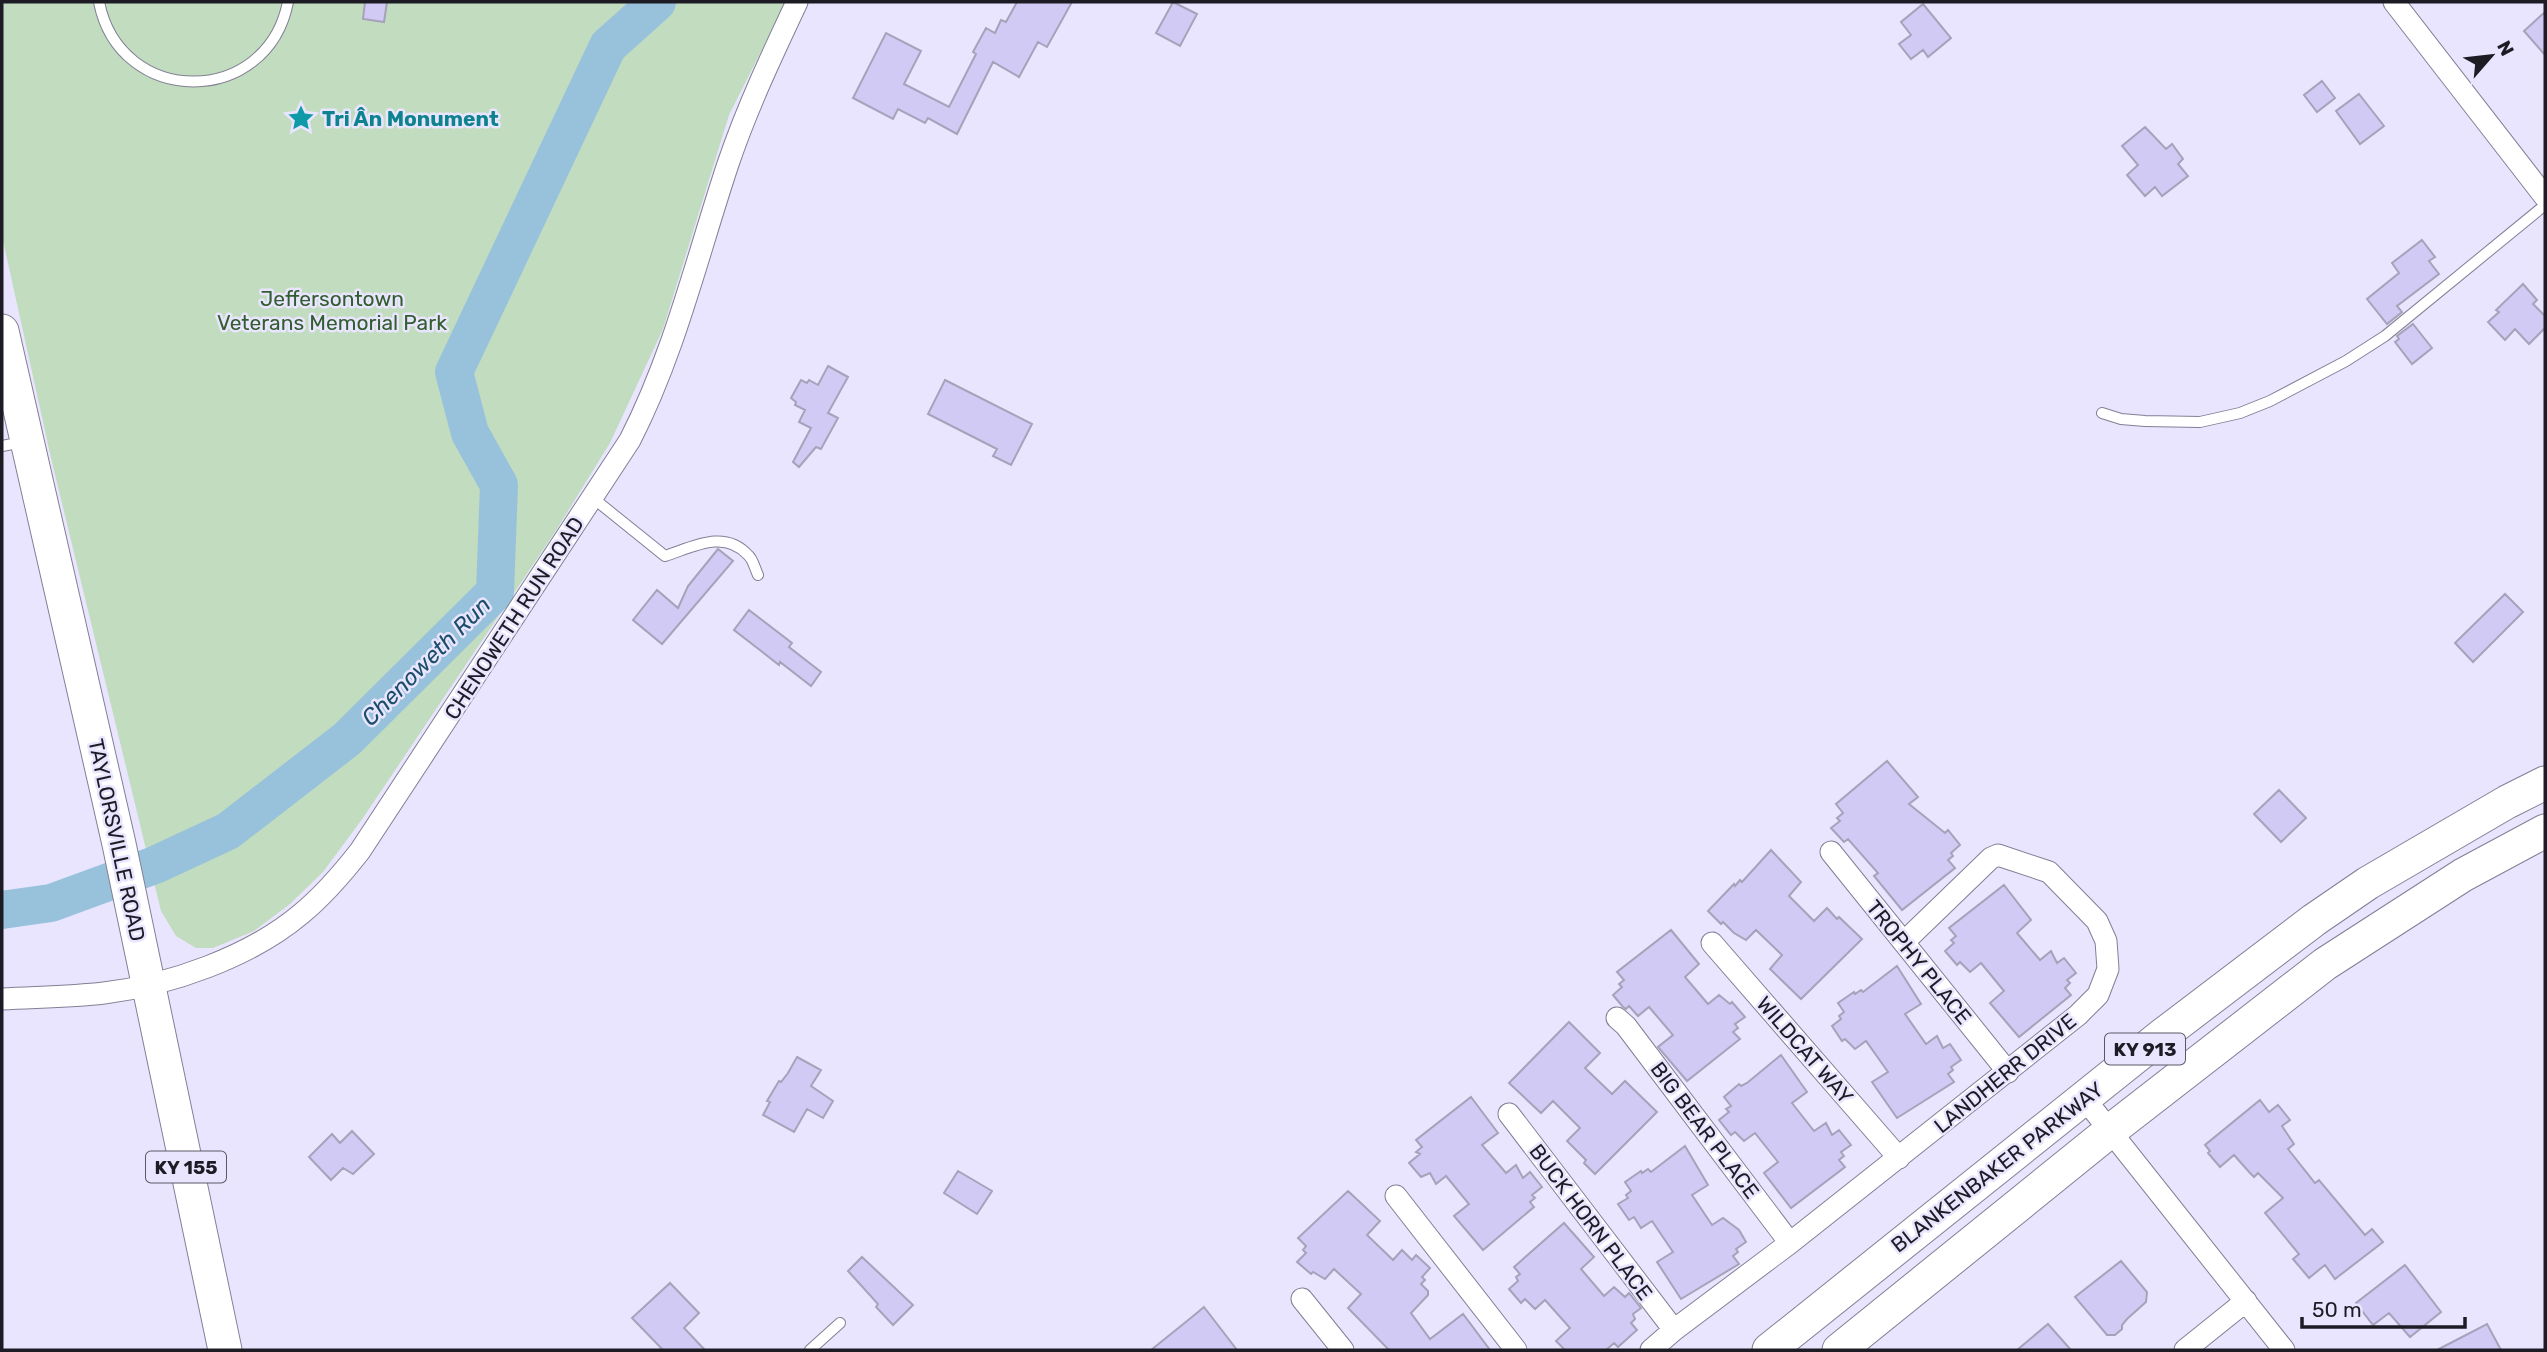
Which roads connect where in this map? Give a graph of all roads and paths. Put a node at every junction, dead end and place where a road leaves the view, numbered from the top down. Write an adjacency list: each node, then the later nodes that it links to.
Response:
1 (99, 2): 2 (lane)
2 (288, 2)
3 (797, 2): 10 (street, CHENOWETH RUN ROAD)
4 (2394, 2): 5 (street)
5 (2545, 197)
6 (2545, 205): 8 (lane)
7 (2, 331): 9 (main road, TAYLORSVILLE ROAD / KY 155)
8 (2102, 413)
9 (14, 444): 17 (main road, TAYLORSVILLE ROAD / KY 155)
10 (593, 498): 11 (lane); 17 (street, CHENOWETH RUN ROAD)
11 (758, 575)
12 (2545, 783): 21 (main road, BLANKENBAKER PARKWAY / KY 913)
13 (2545, 831): 23 (main road, BLANKENBAKER PARKWAY / KY 913)
14 (1831, 852): 15 (street, TROPHY PLACE)
15 (1904, 942): 20 (street, TROPHY PLACE); 20 (street, LANDHERR DRIVE)
16 (1712, 943): 24 (street, WILDCAT WAY)
17 (149, 984): 18 (street, CHENOWETH RUN ROAD); 31 (main road, TAYLORSVILLE ROAD / KY 155)
18 (2, 999)
19 (1618, 1018): 26 (street, BIG BEAR PLACE)
20 (2008, 1072): 24 (street, LANDHERR DRIVE)
21 (2084, 1098): 23 (street); 36 (main road, BLANKENBAKER PARKWAY / KY 913)
22 (1509, 1114): 30 (street, BUCK HORN PLACE)
23 (2110, 1131): 28 (street); 37 (main road, BLANKENBAKER PARKWAY / KY 913)
24 (1899, 1158): 26 (street, LANDHERR DRIVE)
25 (1395, 1196): 34 (street)
26 (1790, 1243): 30 (street, LANDHERR DRIVE)
27 (1302, 1299): 33 (street)
28 (2246, 1300): 38 (street); 39 (street)
29 (841, 1323): 32 (lane)
30 (1674, 1331): 35 (street, LANDHERR DRIVE)
31 (225, 1350)
32 (810, 1350)
33 (1343, 1350)
34 (1516, 1350)
35 (1651, 1350)
36 (1769, 1350)
37 (1839, 1350)
38 (2185, 1350)
39 (2284, 1350)

